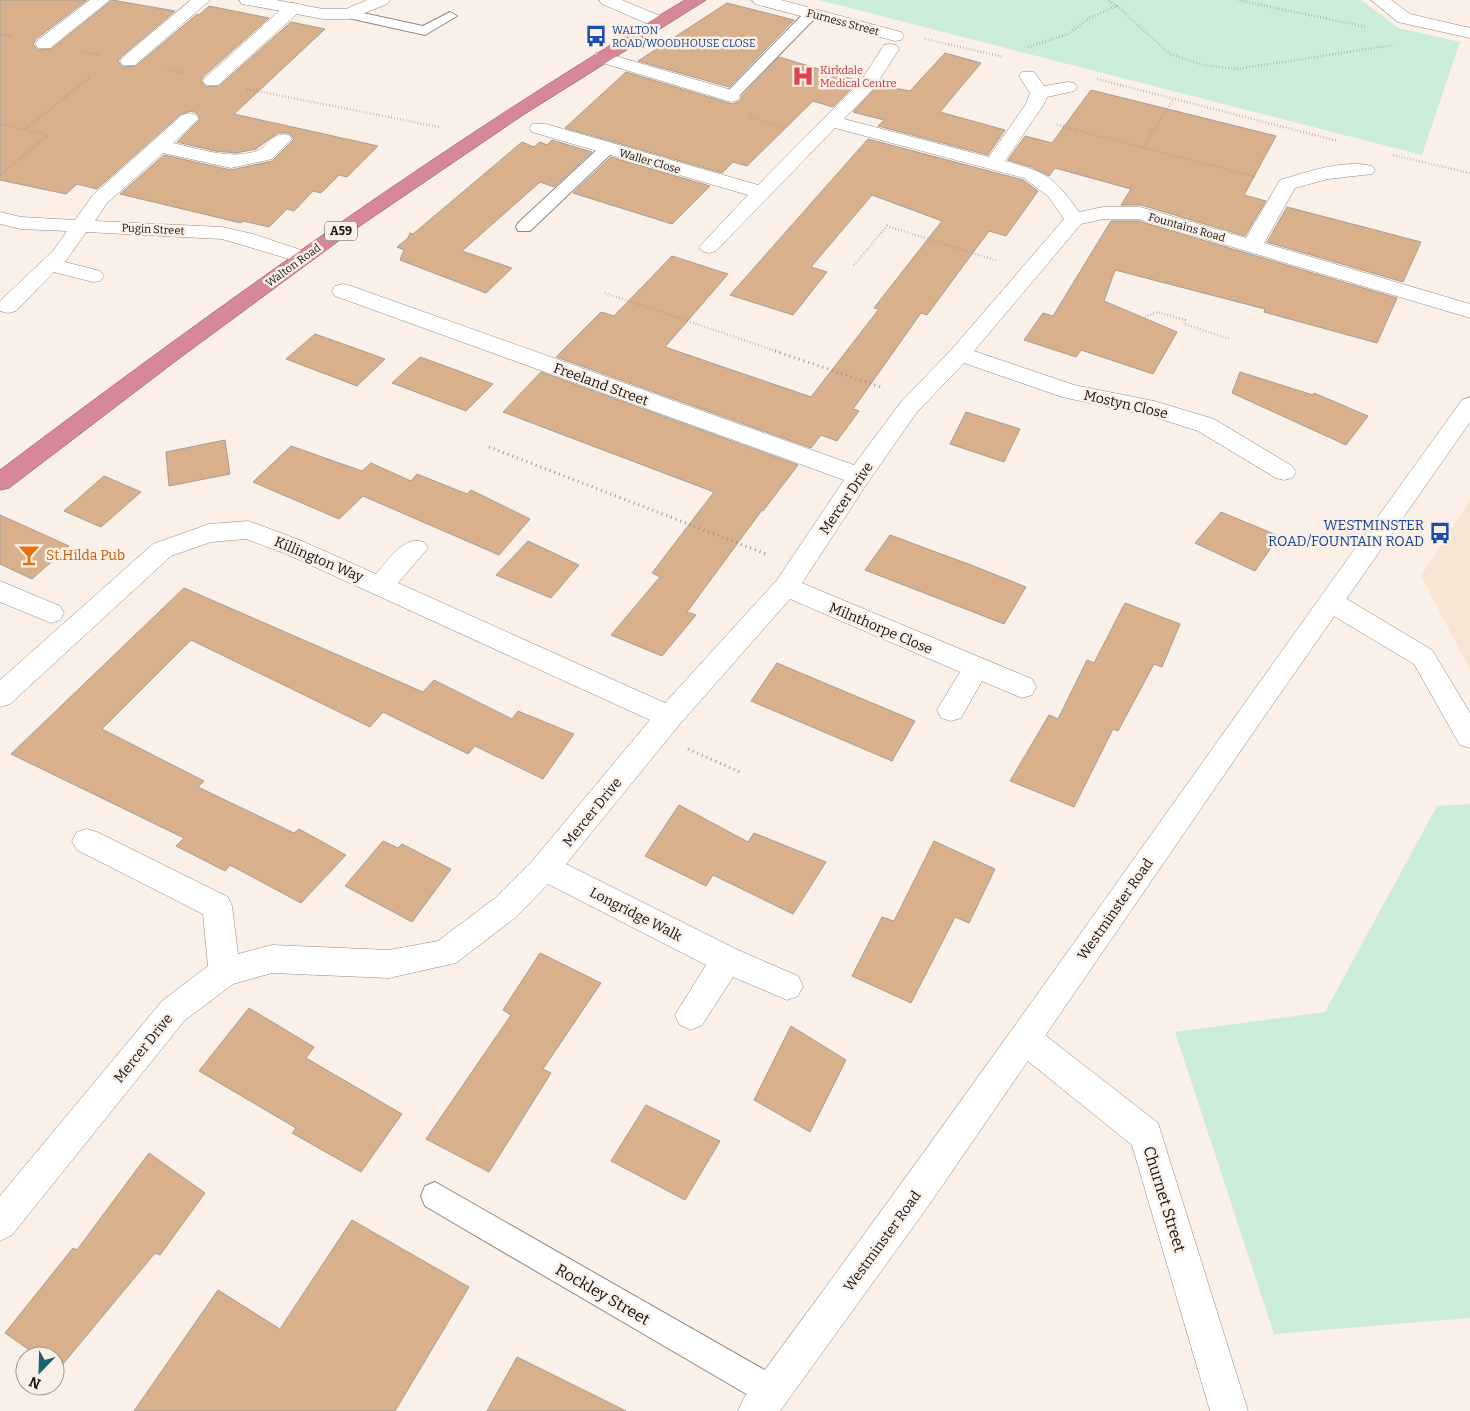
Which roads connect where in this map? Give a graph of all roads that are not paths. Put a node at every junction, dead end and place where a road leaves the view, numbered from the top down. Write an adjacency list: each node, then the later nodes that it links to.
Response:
1 (101, 0): 15 (street)
2 (201, 0): 17 (street)
3 (248, 0): 9 (street)
4 (381, 0): 10 (street)
5 (608, 0): 13 (street)
6 (697, 0): 13 (highway, Walton Road / A59)
7 (761, 0): 11 (street, Furness Street)
8 (1380, 0): 14 (street)
9 (293, 8): 10 (street); 19 (street)
10 (350, 14): 12 (lane)
11 (811, 14): 22 (lane); 24 (street, Furness Street)
12 (450, 16)
13 (659, 22): 16 (highway, Walton Road / A59)
14 (1470, 33)
15 (44, 44)
16 (602, 57): 22 (street); 38 (highway, Walton Road / A59)
17 (129, 62)
18 (1028, 76): 21 (street)
19 (212, 81)
20 (1068, 87): 21 (street)
21 (1039, 93): 29 (street)
22 (731, 96)
23 (189, 119): 27 (street)
24 (830, 121): 29 (street); 31 (street)
25 (539, 128): 28 (street, Waller Close)
26 (282, 139): 27 (street)
27 (159, 146): 34 (street)
28 (607, 149): 31 (street, Waller Close); 35 (lane)
29 (994, 163): 33 (street)
30 (1365, 170): 36 (street)
31 (762, 193): 37 (street)
32 (0, 218): 34 (street, Pugin Street)
33 (1074, 218): 36 (street, Fountains Road); 44 (street, Mercer Drive)
34 (82, 226): 38 (street, Pugin Street); 39 (street)
35 (524, 227)
36 (1252, 246): 43 (street, Fountains Road)
37 (709, 247)
38 (304, 257): 48 (highway, Walton Road / A59)
39 (51, 265): 40 (street); 42 (street)
40 (93, 276)
41 (343, 291): 47 (street, Freeland Street)
42 (8, 306)
43 (1470, 311)
44 (960, 354): 46 (street, Mostyn Close); 47 (street, Mercer Drive)
45 (1470, 405): 53 (street, Westminster Road)
46 (1284, 472)
47 (859, 476): 50 (street, Mercer Drive)
48 (0, 482)
49 (415, 548): 51 (street)
50 (793, 577): 55 (street, Milnthorpe Close); 59 (street, Mercer Drive)
51 (380, 586): 57 (street, Killington Way); 59 (street, Killington Way)
52 (0, 591): 54 (street)
53 (1331, 602): 60 (street); 67 (street, Westminster Road)
54 (51, 613)
55 (976, 668): 56 (street, Milnthorpe Close); 58 (street)
56 (1022, 687)
57 (0, 696)
58 (952, 710)
59 (662, 726): 62 (street, Mercer Drive)
60 (1470, 737)
61 (87, 841): 64 (street)
62 (545, 868): 63 (street, Longridge Walk); 64 (street, Mercer Drive)
63 (727, 960): 65 (street, Longridge Walk); 66 (street)
64 (224, 972): 69 (street, Mercer Drive)
65 (787, 986)
66 (691, 1014)
67 (1025, 1039): 70 (street, Westminster Road); 71 (street, Churnet Street)
68 (435, 1196): 70 (lane, Rockley Street)
69 (0, 1223)
70 (764, 1401)
71 (1229, 1411)

